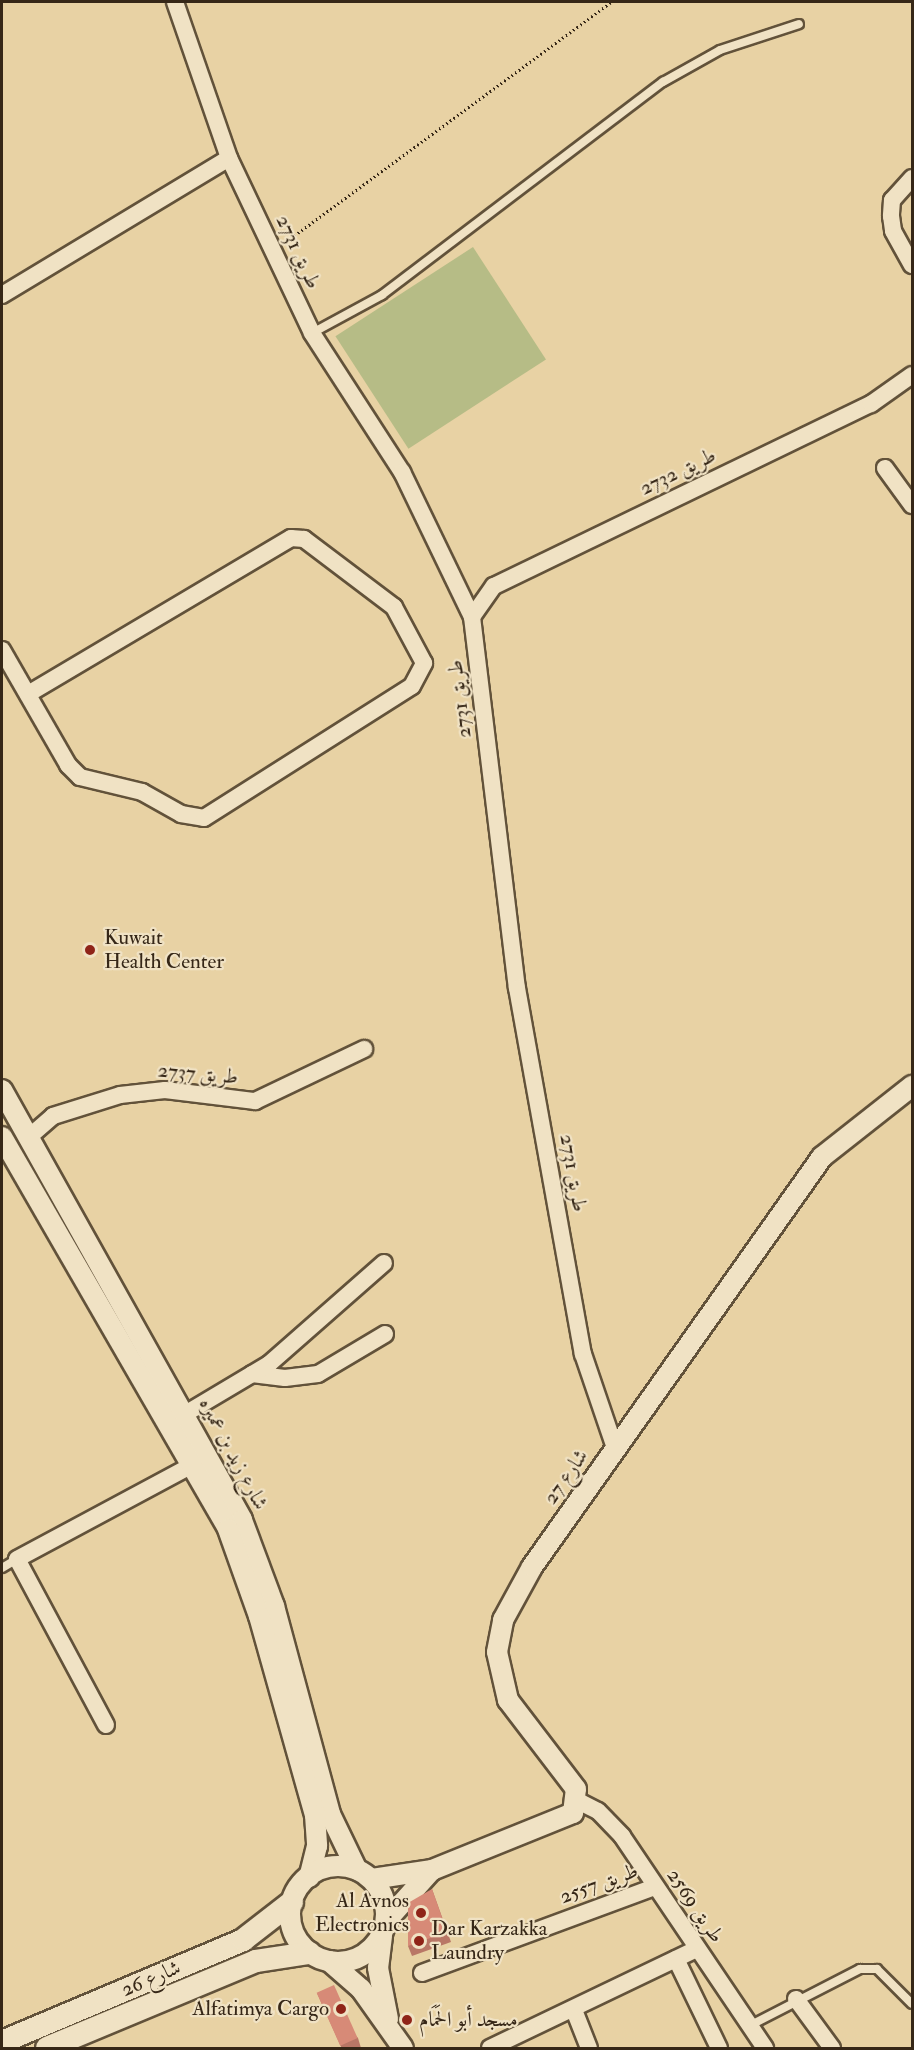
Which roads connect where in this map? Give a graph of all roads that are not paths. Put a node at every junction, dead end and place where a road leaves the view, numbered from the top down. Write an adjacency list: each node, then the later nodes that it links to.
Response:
1 (175, 2): 3 (street, طريق 2731)
2 (799, 24): 7 (lane)
3 (229, 158): 6 (street); 7 (street, طريق 2731)
4 (912, 178): 5 (street)
5 (912, 265)
6 (2, 295)
7 (312, 333): 11 (street, طريق 2731)
8 (912, 375): 11 (street, طريق 2732)
9 (885, 468): 10 (street)
10 (912, 505)
11 (472, 617): 24 (street, طريق 2731)
12 (2, 650): 13 (street)
13 (28, 694): 13 (street)
14 (364, 1049): 18 (street, طريق 2737)
15 (912, 1086): 24 (street, شارع 27)
16 (2, 1090): 17 (street, شارع زيد بن عميره)
17 (19, 1120): 18 (street, شارع زيد بن عميره); 19 (street)
18 (29, 1137): 23 (street, شارع زيد بن عميره)
19 (3, 1139): 25 (street, شارع زيد بن عميره)
20 (384, 1263): 22 (street)
21 (385, 1334): 22 (street)
22 (252, 1374): 23 (street)
23 (184, 1414): 31 (street, شارع زيد بن عميره)
24 (615, 1448): 29 (street, شارع 27)
25 (194, 1464): 26 (street); 32 (street, شارع زيد بن عميره)
26 (17, 1559): 27 (lane); 28 (street)
27 (2, 1568)
28 (106, 1725)
29 (578, 1801): 30 (street); 33 (street, طريق 2569)
30 (432, 1870): 31 (street); 35 (street)
31 (364, 1874): 32 (street); 35 (street)
32 (309, 1876): 34 (street)
33 (655, 1887): 36 (street, طريق 2569); 39 (street, طريق 2557)
34 (292, 1902): 37 (street); 45 (main road, شارع 26)
35 (384, 1928): 37 (street); 44 (street)
36 (697, 1950): 38 (street); 43 (street, طريق 2569)
37 (319, 1957): 44 (street); 46 (main road, شارع 26)
38 (676, 1959): 42 (street); 50 (street)
39 (422, 1973)
40 (796, 1999): 41 (lane); 43 (lane); 52 (street)
41 (912, 2004)
42 (574, 2010): 48 (street); 49 (street)
43 (749, 2026): 51 (street, طريق 2569)
44 (391, 2030): 47 (street)
45 (2, 2042)
46 (47, 2049)
47 (403, 2049)
48 (490, 2049)
49 (589, 2049)
50 (719, 2049)
51 (765, 2049)
52 (832, 2049)

